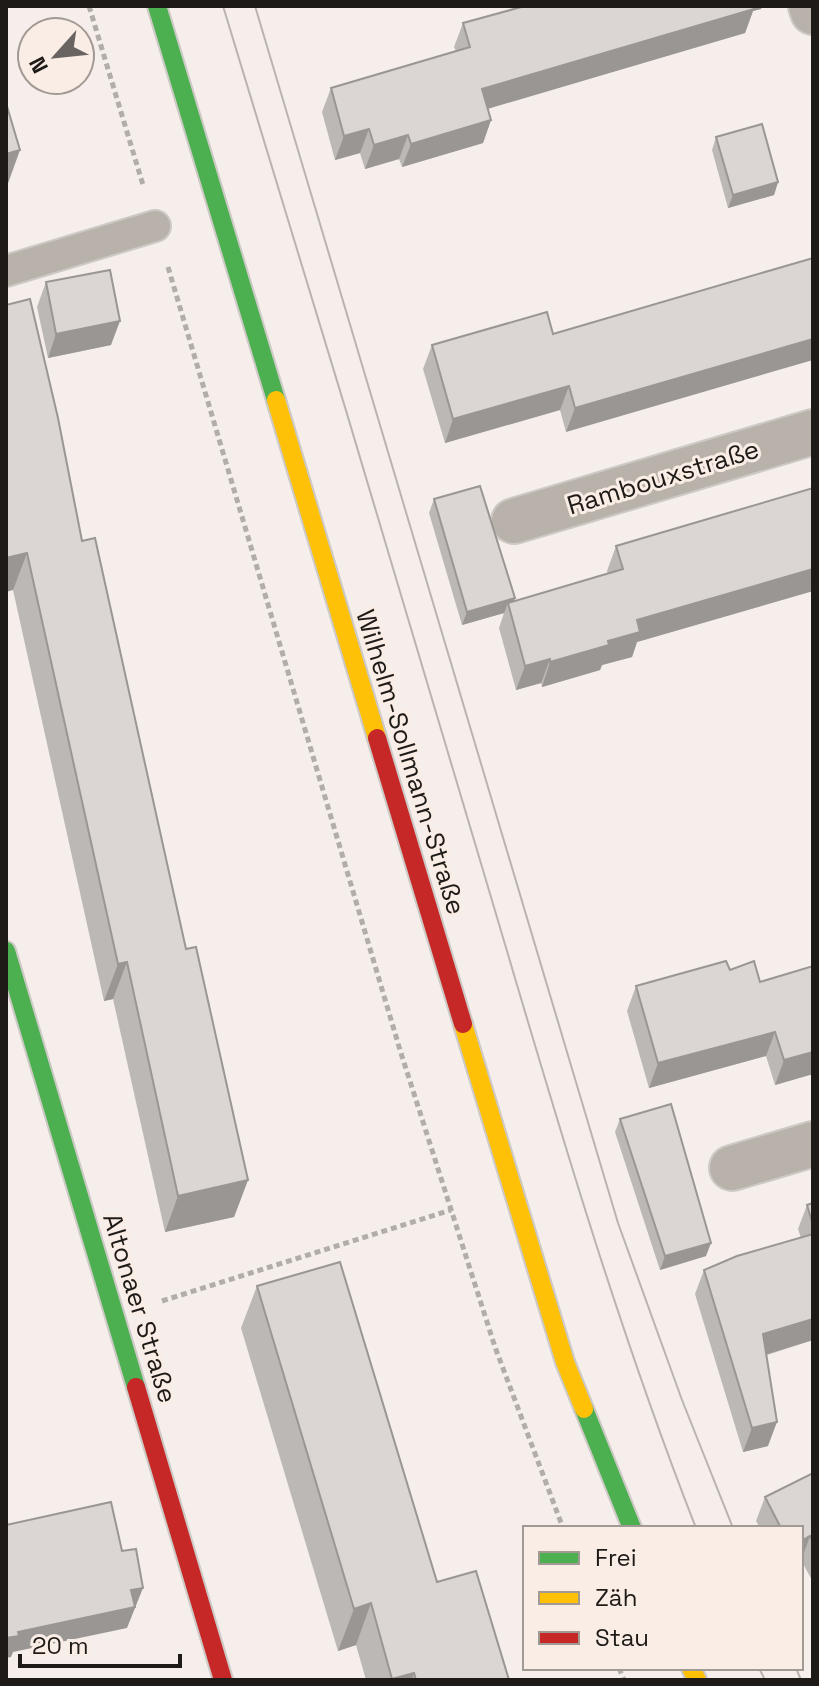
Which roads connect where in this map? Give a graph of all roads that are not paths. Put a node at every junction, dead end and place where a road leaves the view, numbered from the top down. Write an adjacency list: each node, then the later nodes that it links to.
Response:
1 (157, 6): 12 (street, Wilhelm-Sollmann-Straße)
2 (811, 6): 3 (street)
3 (813, 12)
4 (155, 226): 5 (lane)
5 (6, 271)
6 (813, 432): 7 (street, Rambouxstraße)
7 (514, 521)
8 (6, 951): 9 (street, Altonaer Straße)
9 (16, 1014): 13 (street, Altonaer Straße)
10 (813, 1144): 11 (street)
11 (732, 1168)
12 (631, 1526)
13 (223, 1680)

